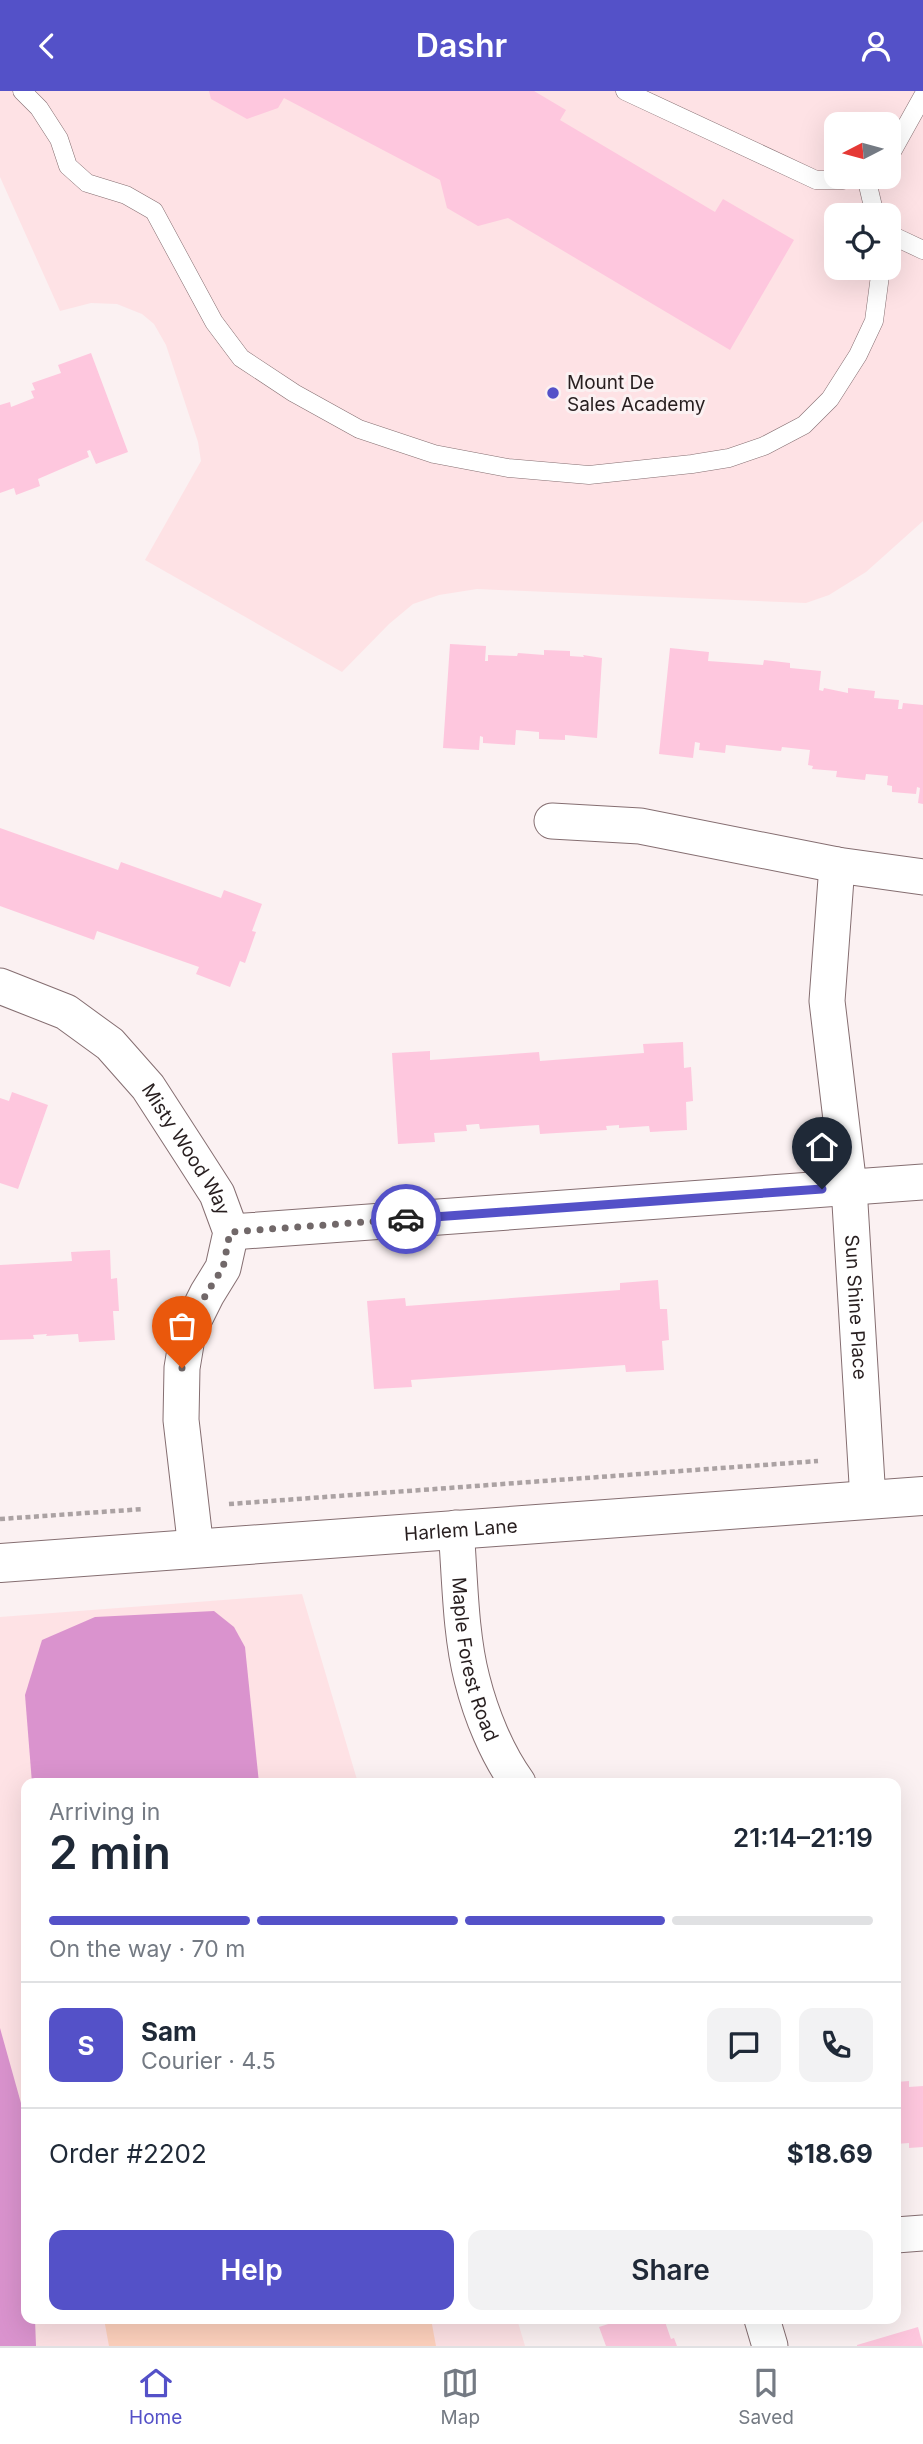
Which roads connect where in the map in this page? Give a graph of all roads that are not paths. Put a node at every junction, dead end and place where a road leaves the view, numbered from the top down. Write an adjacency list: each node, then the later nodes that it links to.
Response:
1 (22, 91): 8 (lane)
2 (625, 91): 5 (lane)
3 (923, 96): 4 (lane)
4 (901, 135)
5 (824, 180)
6 (901, 240): 7 (lane)
7 (923, 250)
8 (879, 280)
9 (552, 821): 10 (street)
10 (837, 865): 11 (street); 14 (street, Sun Shine Place)
11 (923, 877)
12 (0, 986): 15 (street, Misty Wood Way)
13 (923, 1182): 14 (street)
14 (849, 1187): 15 (street); 17 (street, Sun Shine Place)
15 (230, 1232): 19 (street, Misty Wood Way)
16 (923, 1496): 17 (street, Harlem Lane)
17 (868, 1500): 18 (street, Harlem Lane)
18 (456, 1528): 19 (street, Harlem Lane); 21 (street, Maple Forest Road)
19 (196, 1549): 20 (street, Harlem Lane)
20 (0, 1563)
21 (514, 1778)
22 (923, 2233): 23 (street)
23 (901, 2235)
24 (763, 2324): 25 (street)
25 (770, 2346)

